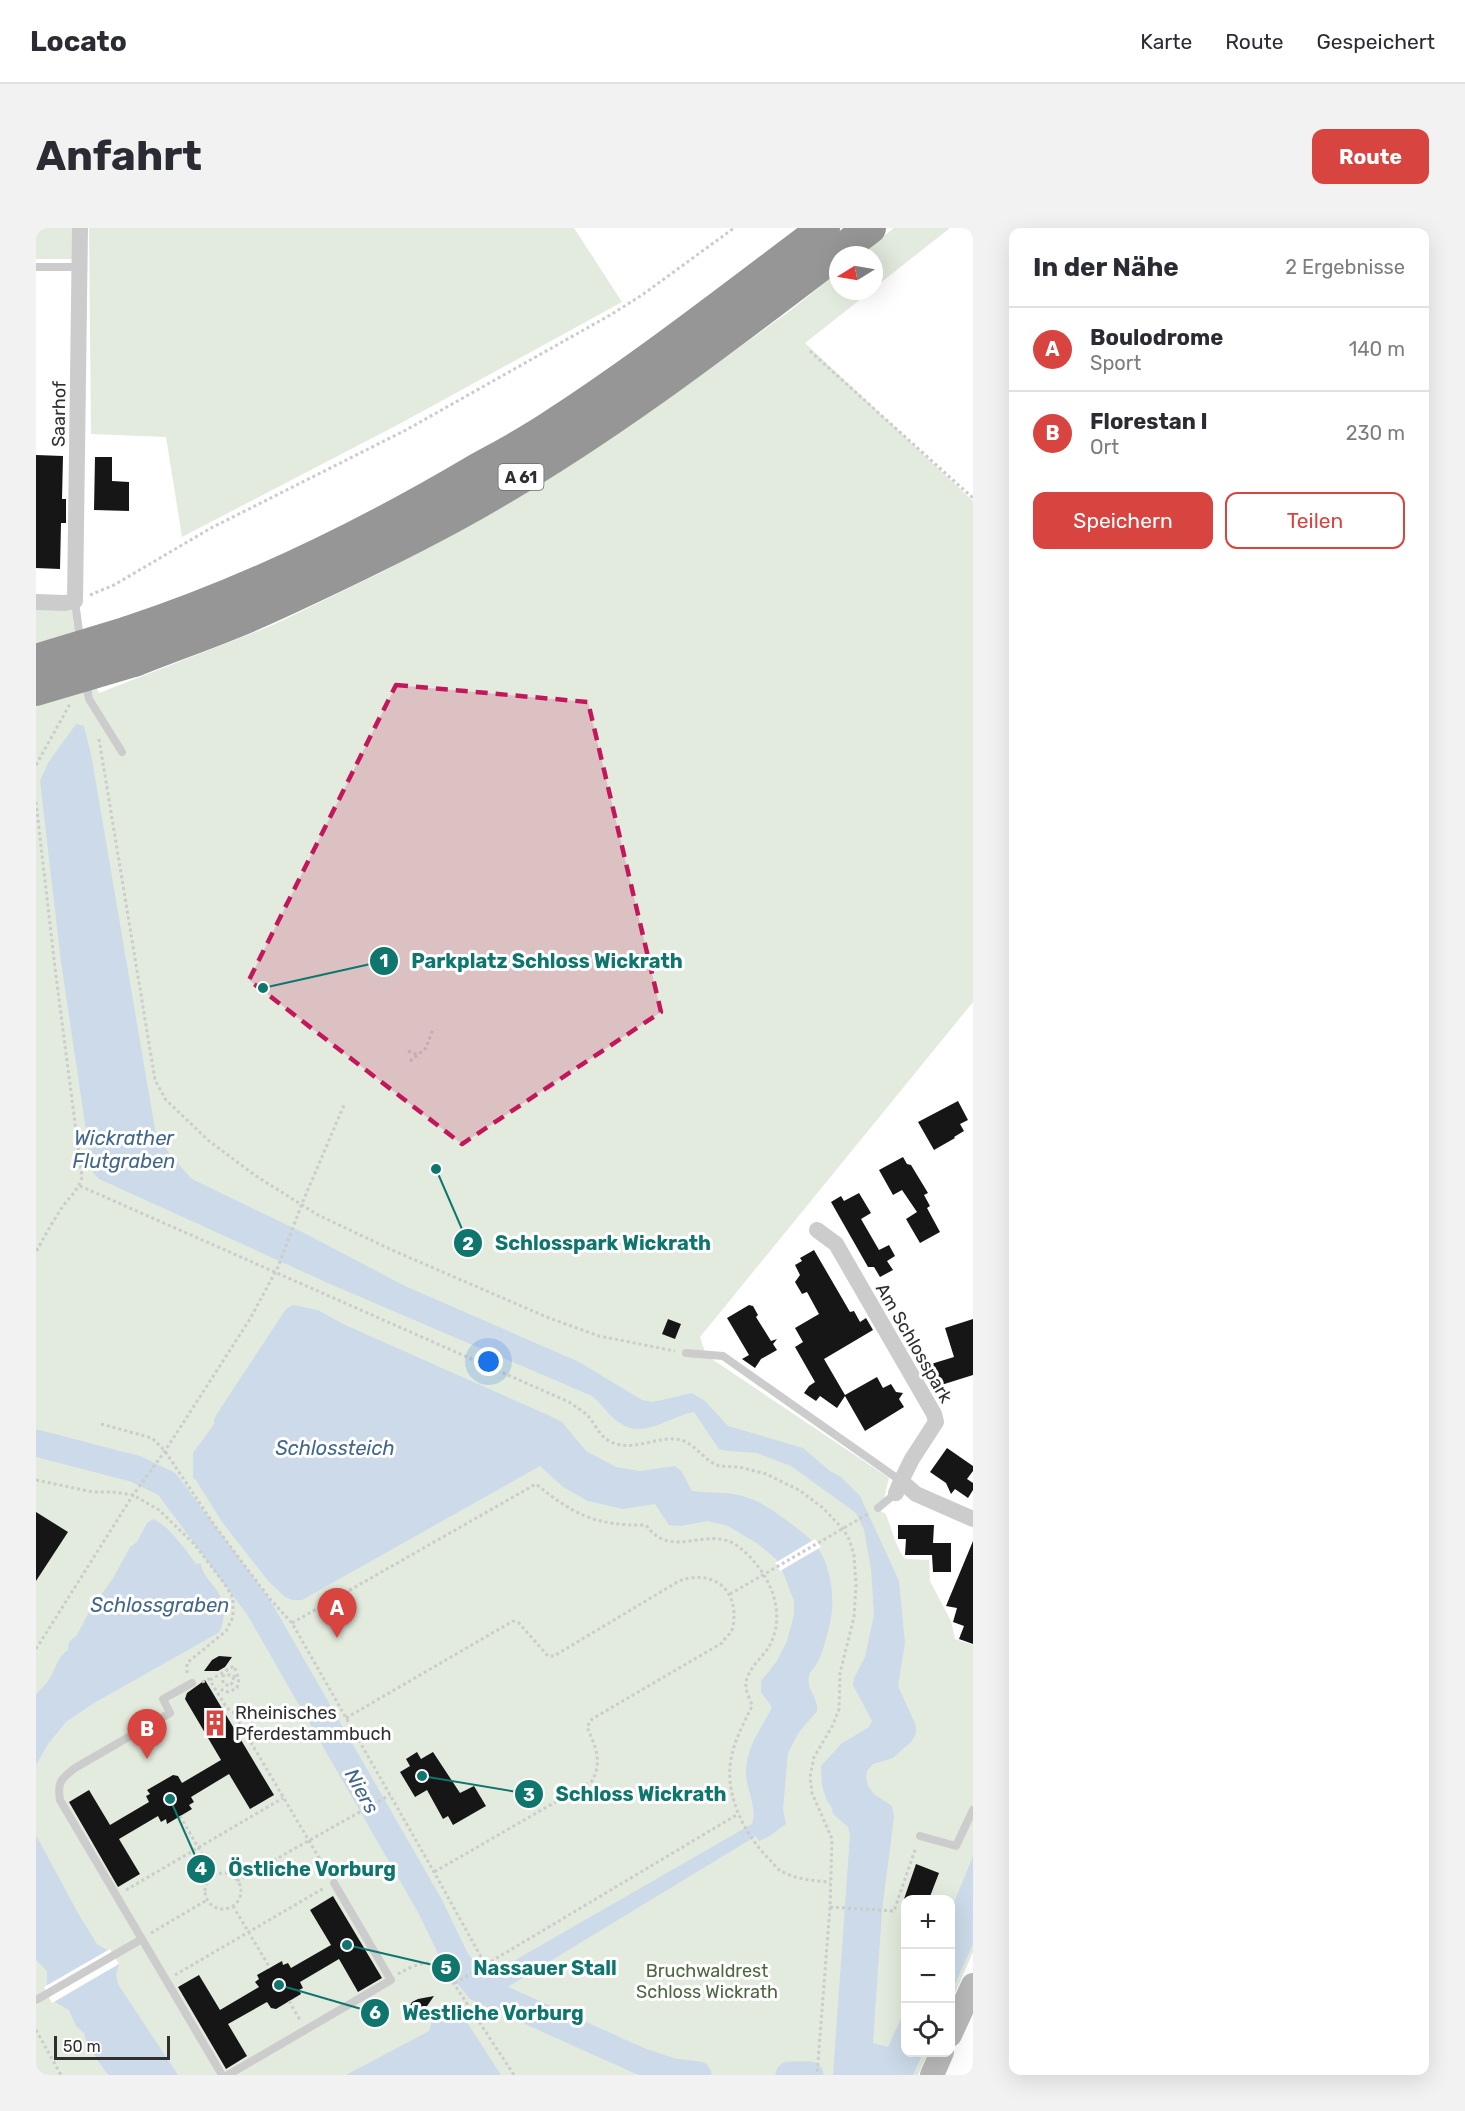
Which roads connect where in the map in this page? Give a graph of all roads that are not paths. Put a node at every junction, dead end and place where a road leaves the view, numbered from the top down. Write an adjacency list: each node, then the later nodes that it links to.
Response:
1 (80, 228): 5 (street, Saarhof)
2 (824, 228): 8 (highway, A 61)
3 (870, 228): 8 (highway, A 61)
4 (36, 267): 5 (lane)
5 (80, 267): 6 (street, Saarhof)
6 (75, 601): 7 (street); 9 (lane)
7 (36, 602)
8 (131, 647): 10 (highway, A 61, bridge); 12 (highway, A 61, bridge)
9 (82, 655)
10 (36, 660)
11 (84, 666): 13 (lane)
12 (36, 690)
13 (122, 752)
14 (817, 1230): 16 (street, Am Schlosspark)
15 (686, 1353): 16 (lane)
16 (899, 1487): 17 (lane); 18 (street)
17 (878, 1508)
18 (973, 1519)
19 (192, 1683): 23 (lane)
20 (973, 1810): 21 (lane)
21 (920, 1836)
22 (334, 1882): 29 (lane)
23 (142, 1939): 25 (lane); 28 (lane)
24 (973, 1985): 26 (main road)
25 (40, 1998)
26 (955, 2026)
27 (940, 2057): 30 (main road)
28 (222, 2075)
29 (228, 2075)
30 (932, 2075)

